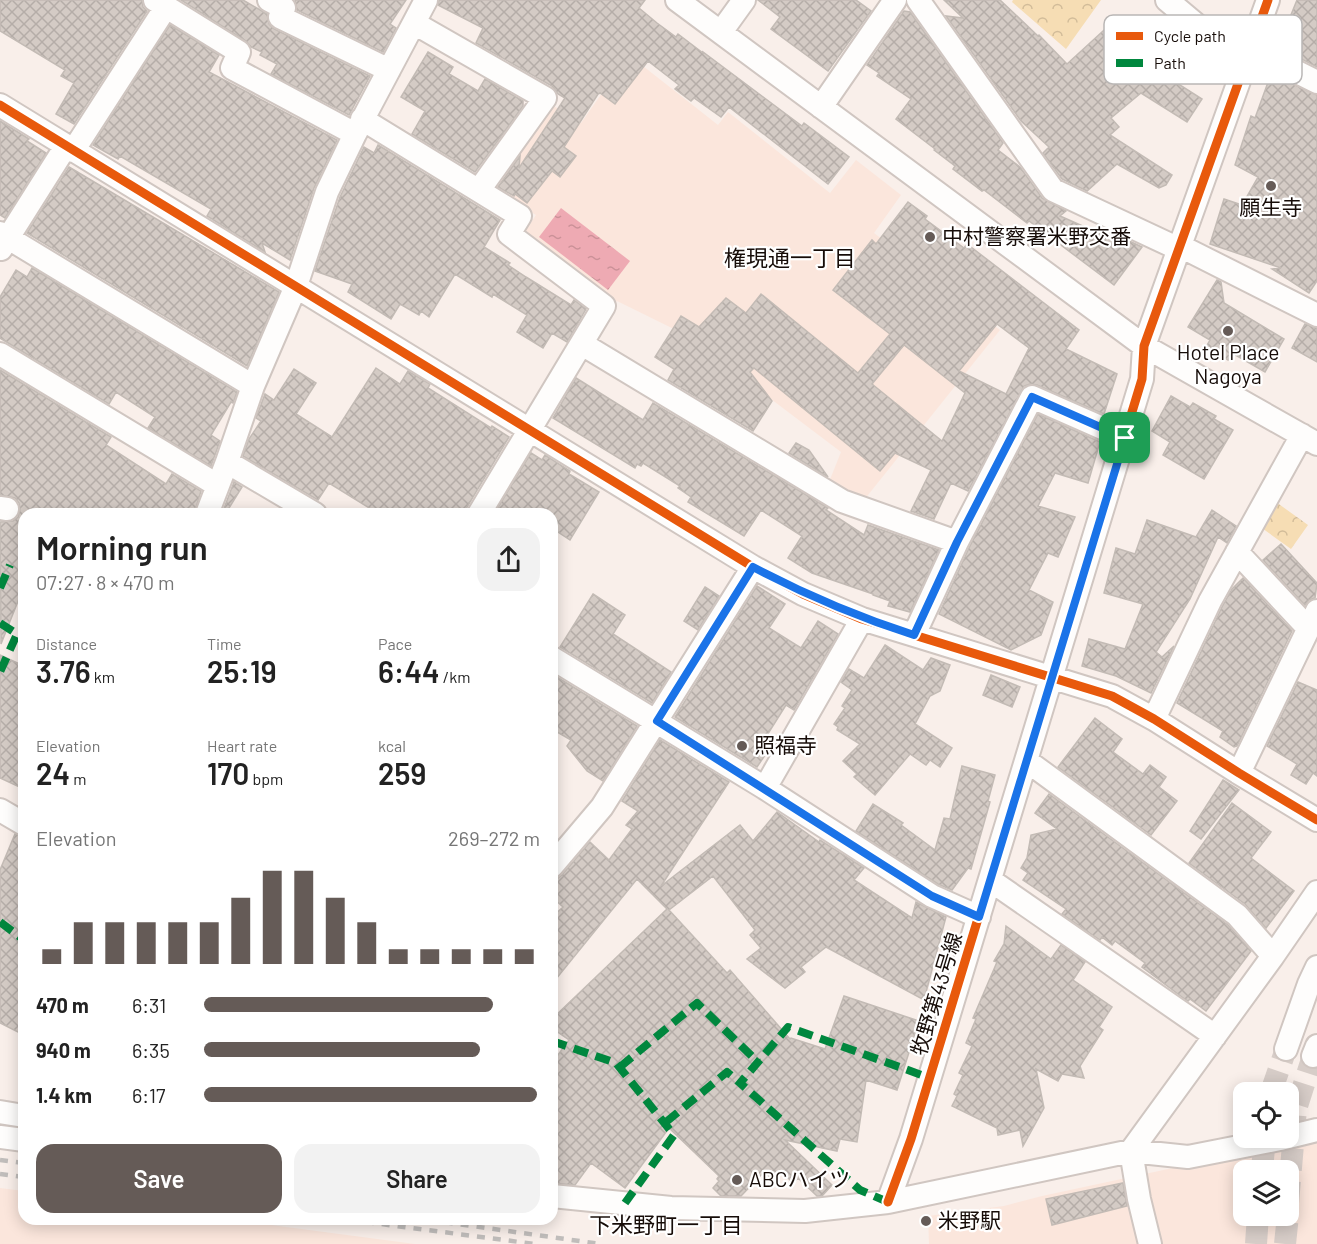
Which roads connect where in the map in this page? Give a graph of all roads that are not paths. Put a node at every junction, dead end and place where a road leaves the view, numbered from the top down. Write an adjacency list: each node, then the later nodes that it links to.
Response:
1 (426, 0): 12 (street)
2 (677, 0): 13 (street)
3 (744, 0): 13 (street)
4 (894, 0): 19 (street)
5 (918, 0): 24 (street)
6 (1167, 0): 10 (street)
7 (1268, 0): 11 (street, 牧野第43号線)
8 (158, 2): 20 (street); 21 (street)
9 (280, 3): 14 (street)
10 (1188, 15)
11 (1262, 15)
12 (414, 23): 14 (street); 22 (street)
13 (721, 32): 19 (street)
14 (389, 70): 20 (street)
15 (1302, 77): 16 (street)
16 (1317, 82)
17 (1236, 84): 24 (street, 牧野第43号線)
18 (0, 105): 21 (street)
19 (821, 107): 28 (street)
20 (358, 126): 22 (street); 25 (street)
21 (70, 149): 23 (street); 25 (street)
22 (479, 190): 27 (street)
23 (3, 240): 30 (street)
24 (1180, 247): 26 (street); 28 (street, 牧野第43号線)
25 (296, 286): 30 (street); 31 (street)
26 (1316, 311)
27 (582, 344): 31 (street); 39 (street)
28 (1144, 346): 32 (street, 牧野第43号線); 33 (street)
29 (0, 354): 35 (street)
30 (253, 386): 34 (street)
31 (531, 430): 38 (street); 41 (street)
32 (1125, 438): 39 (street); 46 (street, 牧野第43号線)
33 (1310, 439): 40 (street)
34 (227, 462): 35 (street); 37 (street)
35 (218, 485): 36 (street)
36 (209, 508)
37 (305, 508)
38 (483, 508)
39 (957, 542): 44 (street)
40 (1237, 552): 43 (street); 47 (street)
41 (753, 567): 42 (street); 48 (street)
42 (862, 619): 44 (street); 51 (street)
43 (1312, 619): 50 (street)
44 (914, 635): 46 (street)
45 (558, 662): 48 (street)
46 (1052, 678): 47 (street); 49 (street, 牧野第43号線)
47 (1154, 719): 50 (street)
48 (657, 721): 51 (street); 55 (street)
49 (1027, 760): 56 (street, 牧野第43号線); 59 (street)
50 (1239, 773): 54 (street)
51 (765, 788): 58 (street)
52 (0, 810): 53 (street)
53 (18, 820)
54 (1317, 820)
55 (558, 859)
56 (990, 880): 58 (street, 牧野第43号線); 61 (street)
57 (1317, 892): 59 (street)
58 (979, 917): 68 (street, 牧野第43号線)
59 (1273, 956): 61 (street)
60 (1317, 967): 62 (street)
61 (1215, 1036): 66 (street)
62 (1286, 1049)
63 (1317, 1130): 66 (street)
64 (0, 1137): 65 (street)
65 (18, 1139)
66 (1131, 1151): 68 (street); 69 (street)
67 (558, 1197): 68 (street)
68 (888, 1202)
69 (1150, 1244)

